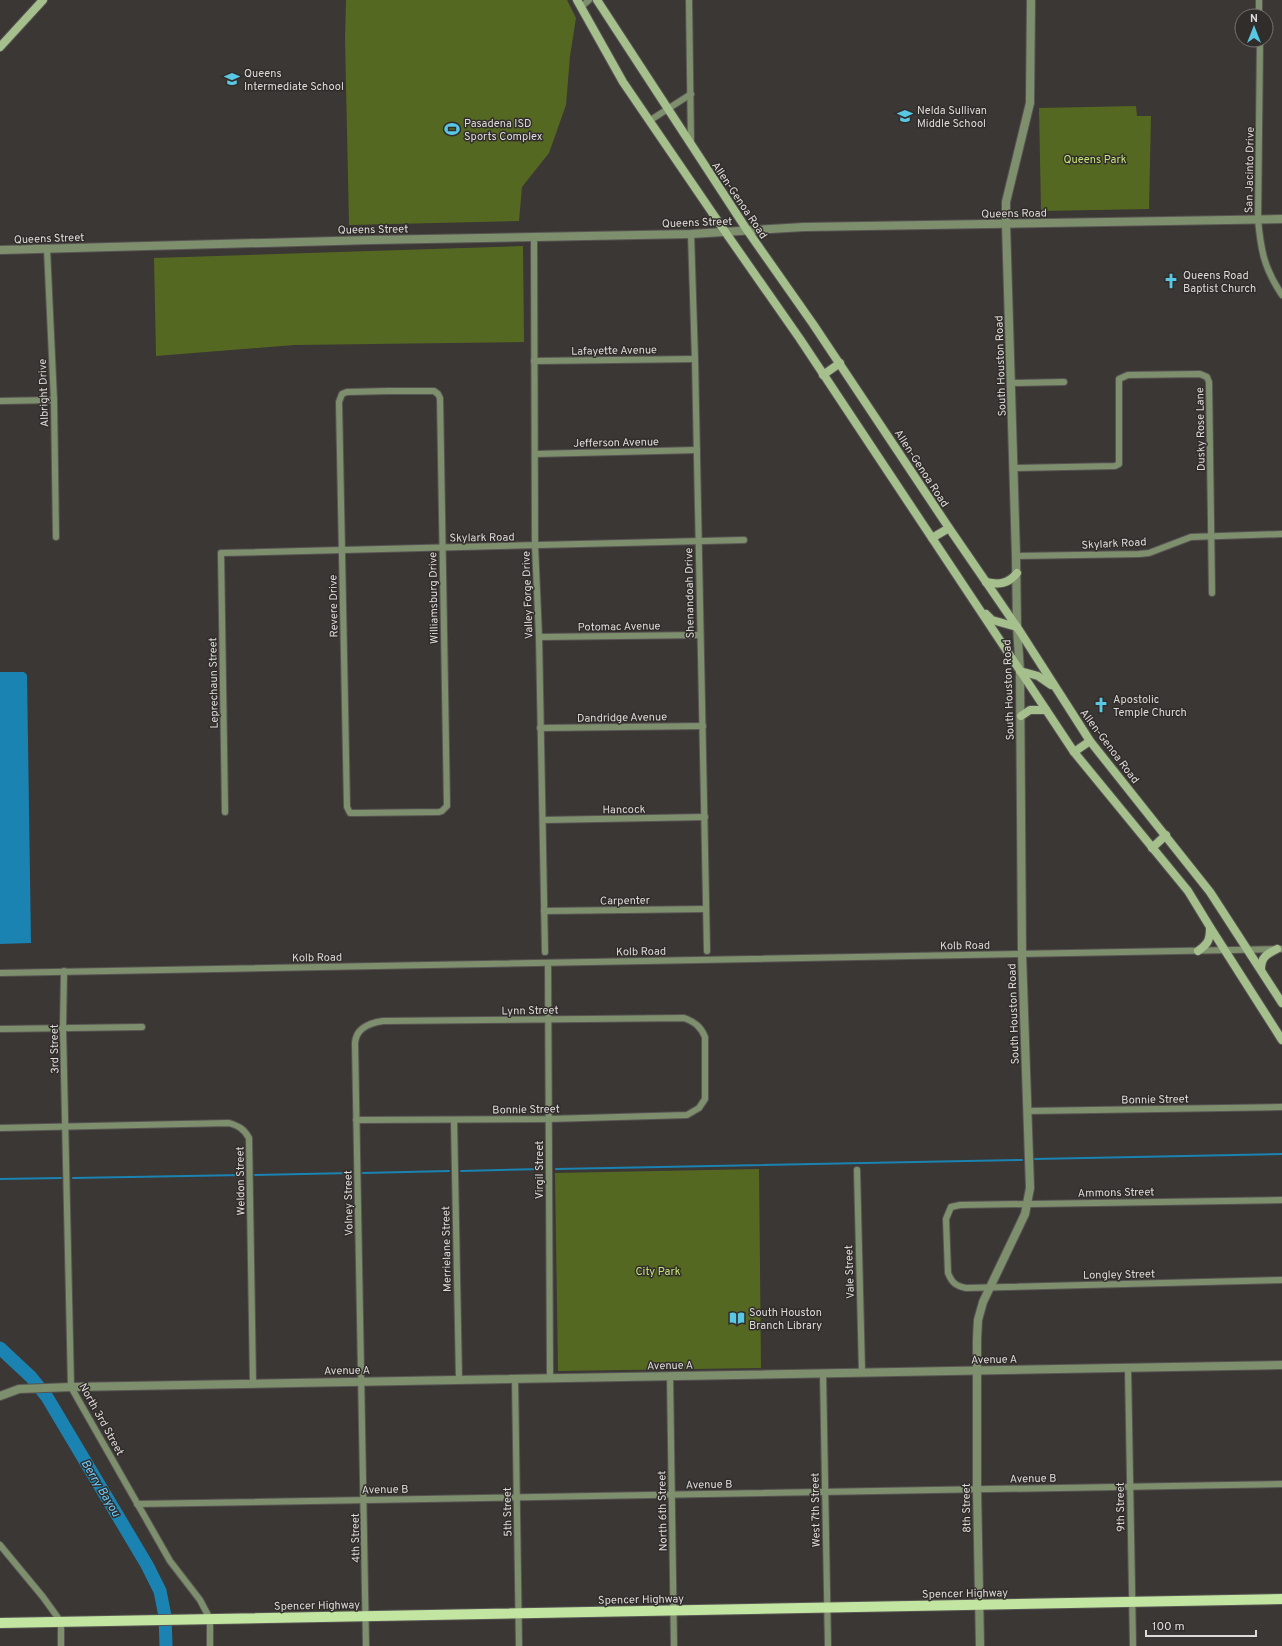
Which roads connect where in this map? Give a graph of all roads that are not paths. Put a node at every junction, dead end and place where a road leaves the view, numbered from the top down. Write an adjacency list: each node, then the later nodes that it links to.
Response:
1 (42, 0): 7 (main road)
2 (589, 0): 6 (street)
3 (597, 0): 10 (main road, Allen-Genoa Road)
4 (689, 0): 9 (street)
5 (1031, 0): 15 (street, South Houston Road)
6 (579, 3): 11 (main road)
7 (0, 47)
8 (1260, 48): 14 (street, San Jacinto Drive)
9 (691, 94): 10 (street); 12 (street)
10 (668, 110): 11 (street); 12 (main road, Allen-Genoa Road)
11 (649, 121): 17 (main road)
12 (691, 147): 16 (main road, Allen-Genoa Road)
13 (1282, 219): 14 (street, Queens Road)
14 (1258, 220): 15 (street, Queens Road); 22 (street, San Jacinto Drive)
15 (1006, 224): 16 (street, Queens Road); 28 (street, South Houston Road)
16 (747, 230): 17 (street, Queens Street); 25 (main road, Allen-Genoa Road)
17 (726, 233): 18 (street, Queens Street); 26 (main road)
18 (691, 234): 19 (street, Queens Street); 23 (street, Shenandoah Drive)
19 (534, 237): 20 (street, Queens Street); 24 (street, Valley Forge Drive)
20 (47, 249): 21 (street, Queens Street); 30 (street, Albright Drive)
21 (0, 250)
22 (1282, 295)
23 (695, 359): 24 (street, Lafayette Avenue); 32 (street, Shenandoah Drive)
24 (534, 361): 33 (street, Valley Forge Drive)
25 (840, 364): 26 (main road); 35 (main road, Allen-Genoa Road)
26 (823, 375): 39 (main road)
27 (1064, 382): 28 (street)
28 (1011, 383): 34 (street, South Houston Road)
29 (389, 391): 43 (street, Williamsburg Drive); 44 (street, Revere Drive)
30 (54, 400): 31 (street); 38 (street, Albright Drive)
31 (0, 401)
32 (697, 450): 33 (street, Jefferson Avenue); 41 (street, Shenandoah Drive)
33 (535, 454): 42 (street, Valley Forge Drive)
34 (1014, 468): 37 (street, Dusky Rose Lane); 46 (street, South Houston Road)
35 (948, 528): 39 (main road); 48 (main road, Allen-Genoa Road)
36 (1282, 534): 37 (street, Skylark Road)
37 (1211, 535): 46 (street, Skylark Road); 49 (street, Dusky Rose Lane)
38 (56, 537)
39 (932, 538): 50 (main road)
40 (744, 540): 41 (street, Skylark Road)
41 (698, 542): 42 (street, Skylark Road); 52 (street, Shenandoah Drive)
42 (535, 545): 43 (street, Skylark Road); 53 (street, Valley Forge Drive)
43 (442, 547): 44 (street, Skylark Road); 63 (street, Williamsburg Drive)
44 (341, 549): 45 (street, Skylark Road); 63 (street, Revere Drive)
45 (221, 552): 62 (street, Leprechaun Street)
46 (1016, 556): 47 (street, South Houston Road)
47 (1017, 573): 48 (main road); 51 (street, South Houston Road)
48 (986, 582): 51 (main road, Allen-Genoa Road)
49 (1212, 594)
50 (976, 604): 51 (main road); 54 (main road)
51 (1017, 627): 54 (street, South Houston Road); 55 (main road, Allen-Genoa Road)
52 (700, 635): 53 (street, Potomac Avenue); 58 (street, Shenandoah Drive)
53 (539, 637): 59 (street, Valley Forge Drive)
54 (1020, 671): 55 (main road); 56 (main road); 57 (street, South Houston Road)
55 (1058, 691): 60 (main road, Allen-Genoa Road)
56 (1046, 710): 57 (main road); 61 (main road)
57 (1021, 716): 77 (street, South Houston Road)
58 (703, 726): 59 (street, Dandridge Avenue); 64 (street, Shenandoah Drive)
59 (540, 728): 65 (street, Valley Forge Drive)
60 (1090, 741): 61 (main road); 66 (main road, Allen-Genoa Road)
61 (1074, 752): 67 (main road)
62 (225, 812)
63 (403, 812)
64 (705, 817): 65 (street, Hancock); 68 (street, Shenandoah Drive)
65 (543, 820): 69 (street, Valley Forge Drive)
66 (1166, 835): 67 (main road); 73 (main road, Allen-Genoa Road)
67 (1152, 848): 70 (main road)
68 (706, 909): 69 (street, Carpenter); 74 (street, Shenandoah Drive)
69 (544, 911): 76 (street, Valley Forge Drive)
70 (1210, 927): 72 (main road); 75 (main road)
71 (1280, 949): 73 (street, Kolb Road); 79 (main road)
72 (1224, 950): 73 (street, Kolb Road); 75 (street, Kolb Road); 88 (main road)
73 (1247, 950): 79 (main road, Allen-Genoa Road)
74 (707, 951)
75 (1198, 951): 77 (street, Kolb Road)
76 (545, 952)
77 (1022, 954): 78 (street, Kolb Road); 90 (street, South Houston Road)
78 (548, 963): 80 (street, Kolb Road); 83 (street, Virgil Street)
79 (1261, 969): 82 (main road, Allen-Genoa Road)
80 (64, 971): 81 (street, Kolb Road); 86 (street, 3rd Street)
81 (0, 973)
82 (1282, 1003)
83 (549, 1020): 85 (street, Lynn Street); 91 (street, Lynn Street); 92 (street, Virgil Street)
84 (142, 1027): 86 (street)
85 (363, 1027): 93 (street, Volney Street)
86 (63, 1028): 87 (street); 95 (street, 3rd Street)
87 (0, 1029)
88 (1282, 1040)
89 (1282, 1107): 90 (street, Bonnie Street)
90 (1028, 1111): 99 (street, South Houston Road)
91 (695, 1112): 92 (street, Bonnie Street)
92 (549, 1119): 94 (street, Bonnie Street); 110 (street, Virgil Street)
93 (356, 1120): 94 (street, Bonnie Street); 112 (street, Volney Street)
94 (454, 1120): 111 (street, Merrielane Street)
95 (65, 1127): 96 (street, Weldon Street); 113 (street, Weldon Street); 114 (street, North 3rd Street)
96 (0, 1128)
97 (857, 1170): 106 (street, Vale Street)
98 (1282, 1200): 99 (street, Ammons Street)
99 (1028, 1203): 101 (street, Ammons Street); 102 (street, South Houston Road)
100 (1282, 1280): 102 (street, Longley Street)
101 (956, 1286): 102 (street, Longley Street)
102 (990, 1287): 105 (street, South Houston Road)
103 (1282, 1365): 104 (street, Avenue A)
104 (1128, 1368): 105 (street, Avenue A); 117 (street, 9th Street)
105 (977, 1370): 106 (street, Avenue A); 118 (street, 8th Street)
106 (862, 1372): 107 (street, Avenue A)
107 (823, 1373): 108 (street, Avenue A); 119 (street, West 7th Street)
108 (670, 1376): 110 (street, Avenue A); 120 (street, North 6th Street)
109 (515, 1378): 110 (street, Avenue A); 111 (street, Avenue A); 121 (street, 5th Street)
110 (550, 1378)
111 (458, 1379): 112 (street, Avenue A)
112 (362, 1381): 113 (street, Avenue A); 122 (street, 4th Street)
113 (253, 1383): 114 (street, Avenue A)
114 (71, 1387): 115 (street, Avenue A); 123 (street, North 3rd Street)
115 (0, 1396)
116 (1282, 1484): 117 (street, Avenue B)
117 (1130, 1487): 118 (street, Avenue B); 126 (street, 9th Street)
118 (977, 1489): 119 (street, Avenue B); 127 (street, 8th Street)
119 (825, 1492): 120 (street, Avenue B); 128 (street, West 7th Street)
120 (672, 1494): 121 (street, Avenue B); 129 (street, North 6th Street)
121 (517, 1497): 122 (street, Avenue B); 130 (street, 5th Street)
122 (364, 1500): 123 (street, Avenue B); 131 (street, 4th Street)
123 (137, 1504): 132 (street, North 3rd Street)
124 (1, 1547): 133 (street)
125 (1282, 1599): 126 (main road, Spencer Highway)
126 (1132, 1602): 127 (main road, Spencer Highway); 142 (street, 9th Street)
127 (979, 1605): 128 (main road, Spencer Highway); 141 (street, 8th Street)
128 (827, 1608): 129 (main road, Spencer Highway); 140 (street, West 7th Street)
129 (674, 1610): 130 (main road, Spencer Highway); 139 (street, North 6th Street)
130 (519, 1613): 131 (main road, Spencer Highway); 138 (street, 5th Street)
131 (366, 1616): 132 (main road, Spencer Highway); 137 (street, 4th Street)
132 (210, 1619): 133 (main road, Spencer Highway); 136 (street, North 3rd Street)
133 (61, 1622): 134 (main road, Spencer Highway); 135 (street)
134 (0, 1623)
135 (61, 1646)
136 (210, 1646)
137 (366, 1646)
138 (519, 1646)
139 (674, 1646)
140 (828, 1646)
141 (980, 1646)
142 (1133, 1646)

